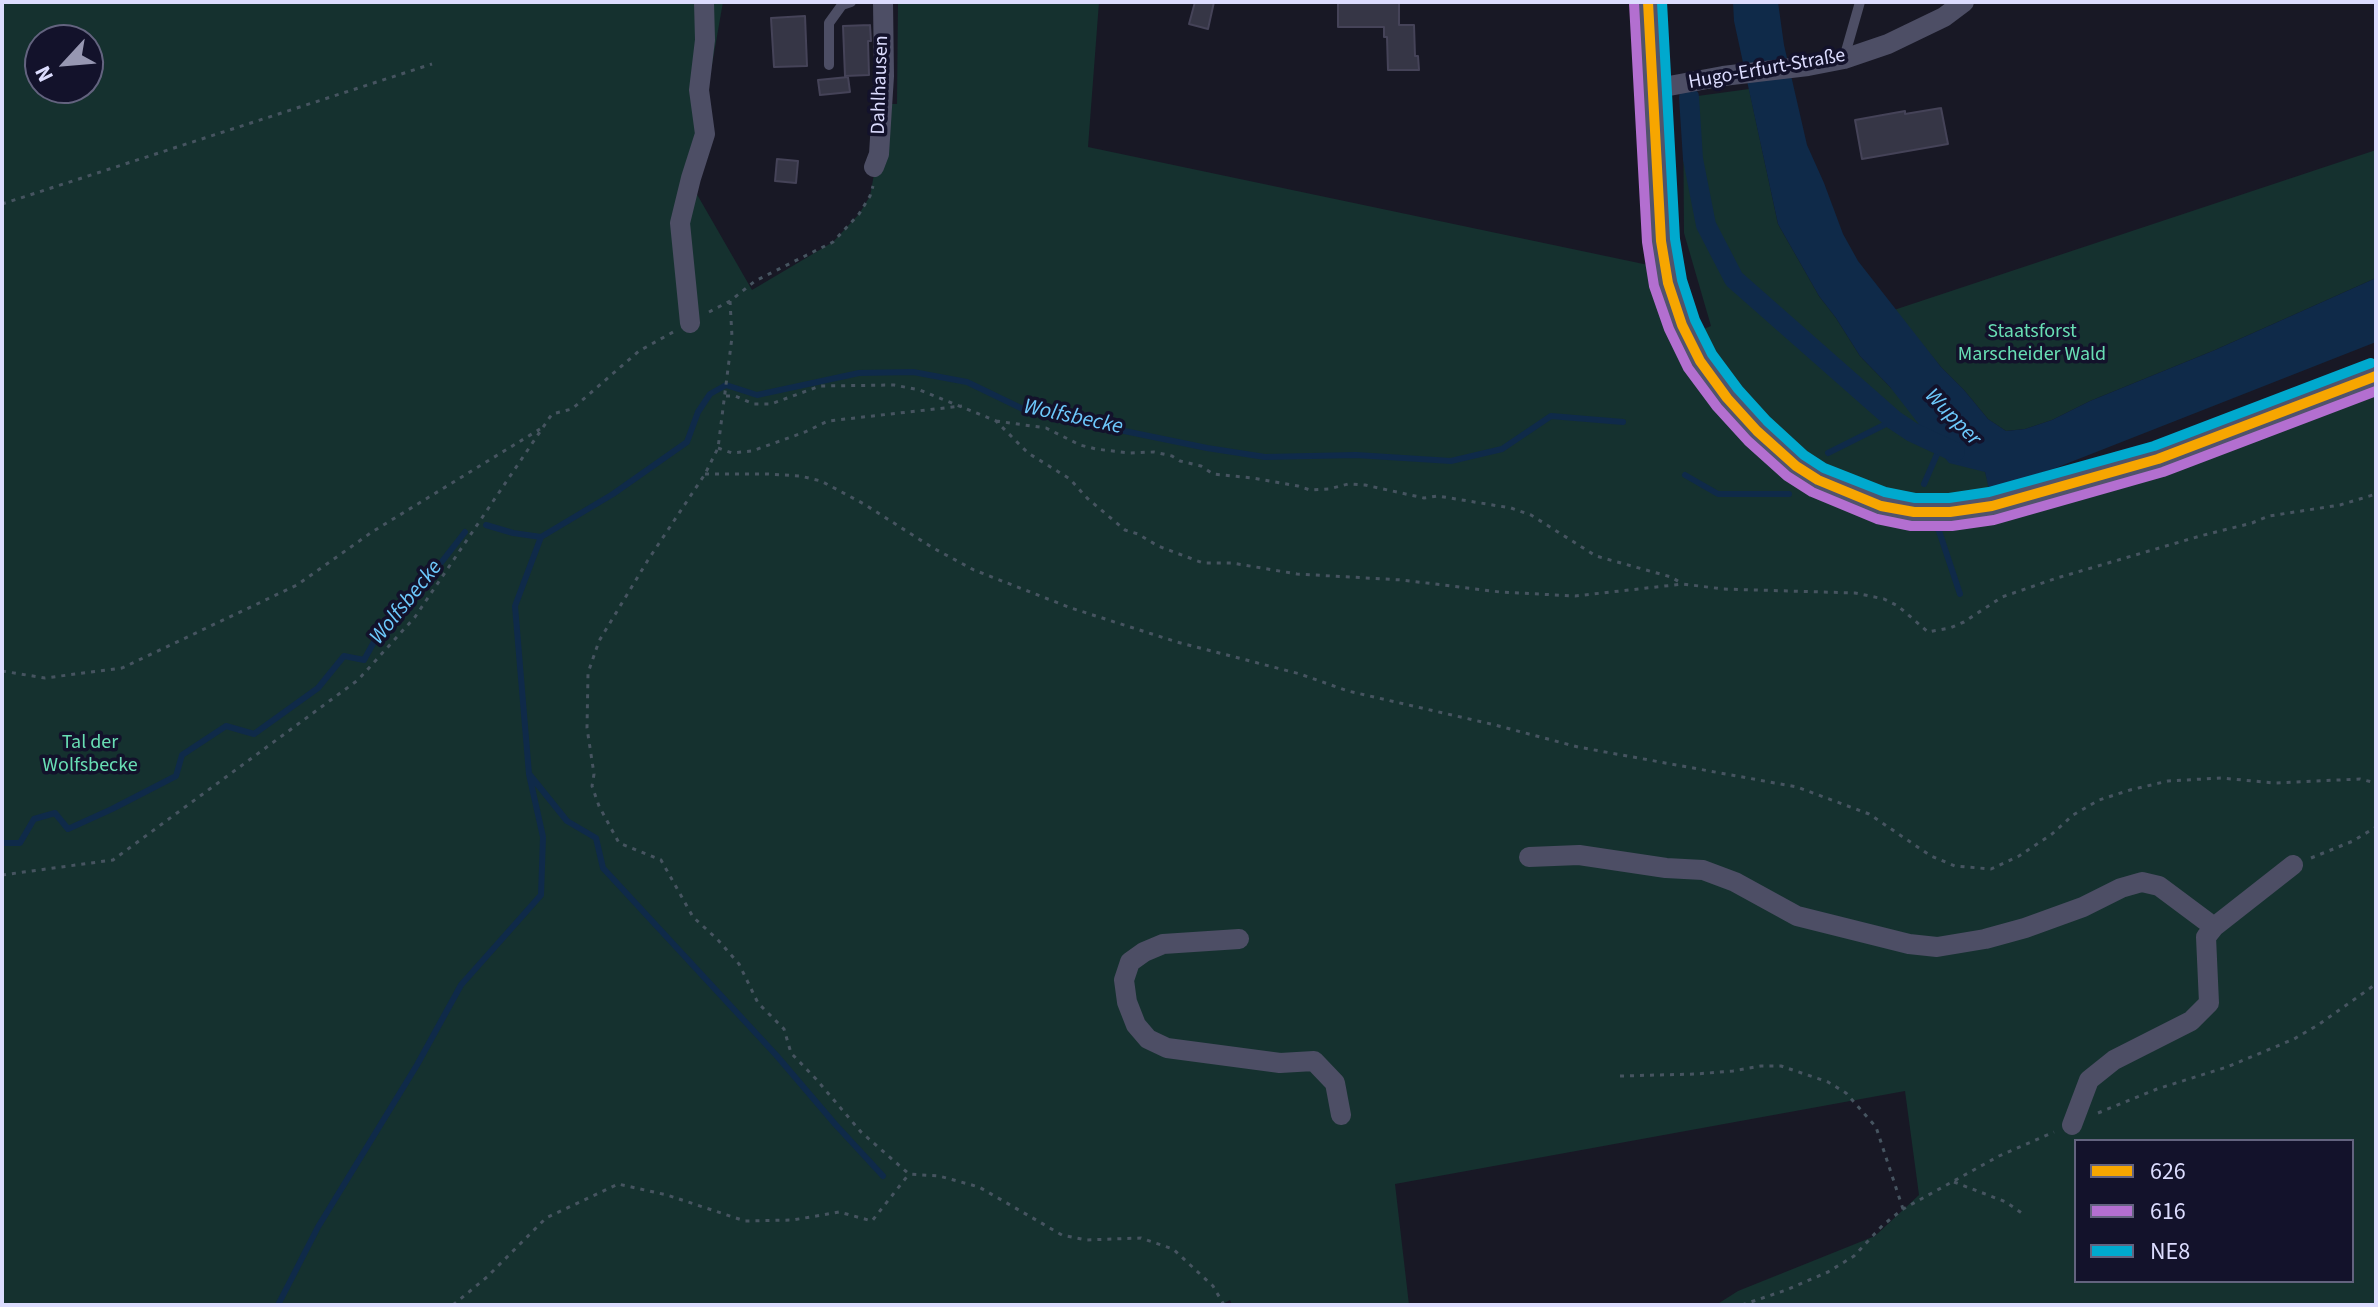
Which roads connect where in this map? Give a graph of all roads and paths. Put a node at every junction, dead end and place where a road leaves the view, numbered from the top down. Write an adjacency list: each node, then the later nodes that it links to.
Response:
1 (704, 2): 14 (street)
2 (851, 2): 9 (lane)
3 (883, 2): 11 (street, Dahlhausen)
4 (1648, 2): 10 (main road)
5 (1860, 2): 7 (lane)
6 (1964, 2): 7 (street, Hugo-Erfurt-Straße)
7 (1844, 59): 10 (street, Hugo-Erfurt-Straße)
8 (432, 64): 12 (path)
9 (829, 65)
10 (1653, 89): 15 (main road)
11 (874, 167): 13 (path)
12 (2, 204)
13 (730, 301): 14 (path); 16 (path)
14 (690, 323): 19 (path)
15 (2376, 376)
16 (726, 394): 17 (path); 20 (path)
17 (963, 406): 18 (path); 20 (path)
18 (996, 421): 23 (path); 23 (path)
19 (544, 427): 24 (path); 29 (path)
20 (718, 448): 21 (path)
21 (705, 474): 25 (path); 36 (path)
22 (2376, 494): 23 (path)
23 (1683, 584)
24 (2, 671)
25 (2376, 783)
26 (2376, 827): 28 (path)
27 (1529, 857): 30 (street)
28 (2293, 865): 30 (street)
29 (2, 875)
30 (2214, 927): 35 (street)
31 (1239, 939): 34 (street)
32 (2376, 984): 35 (path)
33 (1620, 1076): 38 (path)
34 (1341, 1115)
35 (2072, 1125): 37 (path)
36 (909, 1174): 40 (path); 41 (path)
37 (1952, 1181): 38 (path); 39 (path)
38 (1903, 1209): 42 (path)
39 (2023, 1214)
40 (453, 1305)
41 (1224, 1305)
42 (1742, 1305)

